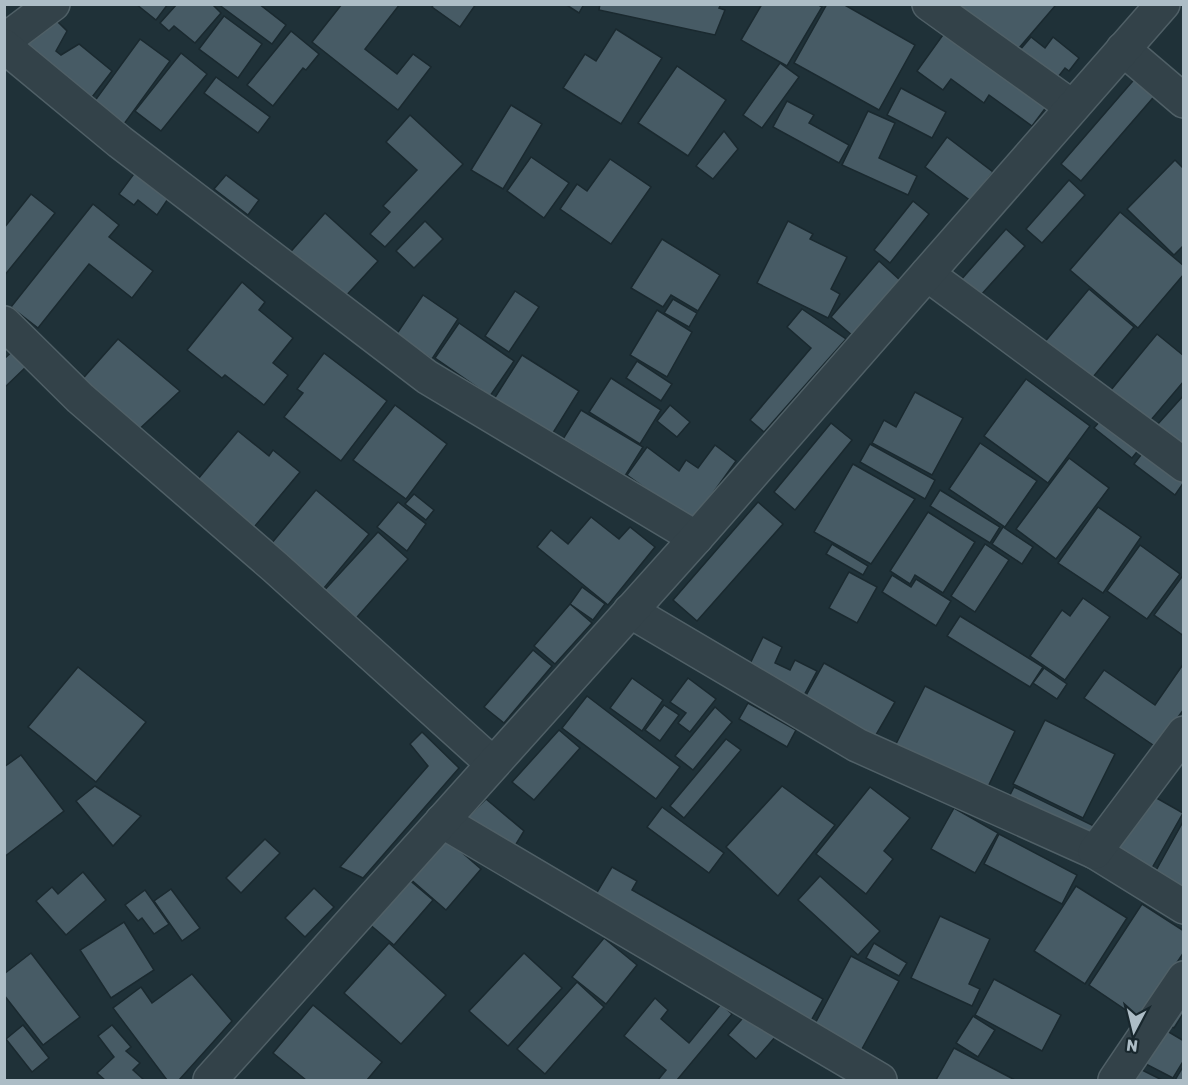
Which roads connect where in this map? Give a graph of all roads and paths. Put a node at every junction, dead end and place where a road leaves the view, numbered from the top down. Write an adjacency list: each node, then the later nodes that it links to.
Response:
1 (52, 4): 4 (street)
2 (929, 4): 7 (street)
3 (1162, 4): 5 (street)
4 (4, 44): 11 (street)
5 (1123, 49): 6 (street); 7 (street)
6 (1184, 101)
7 (1071, 106): 8 (street)
8 (927, 274): 10 (street); 11 (street)
9 (4, 323): 14 (street)
10 (1184, 465)
11 (696, 538): 12 (street)
12 (630, 611): 14 (street); 16 (street)
13 (1184, 733): 16 (street)
14 (493, 764): 15 (street)
15 (442, 821): 19 (street); 20 (street)
16 (1095, 852): 17 (street)
17 (1184, 907)
18 (1184, 978): 21 (street)
19 (210, 1080)
20 (880, 1080)
21 (1115, 1080)

